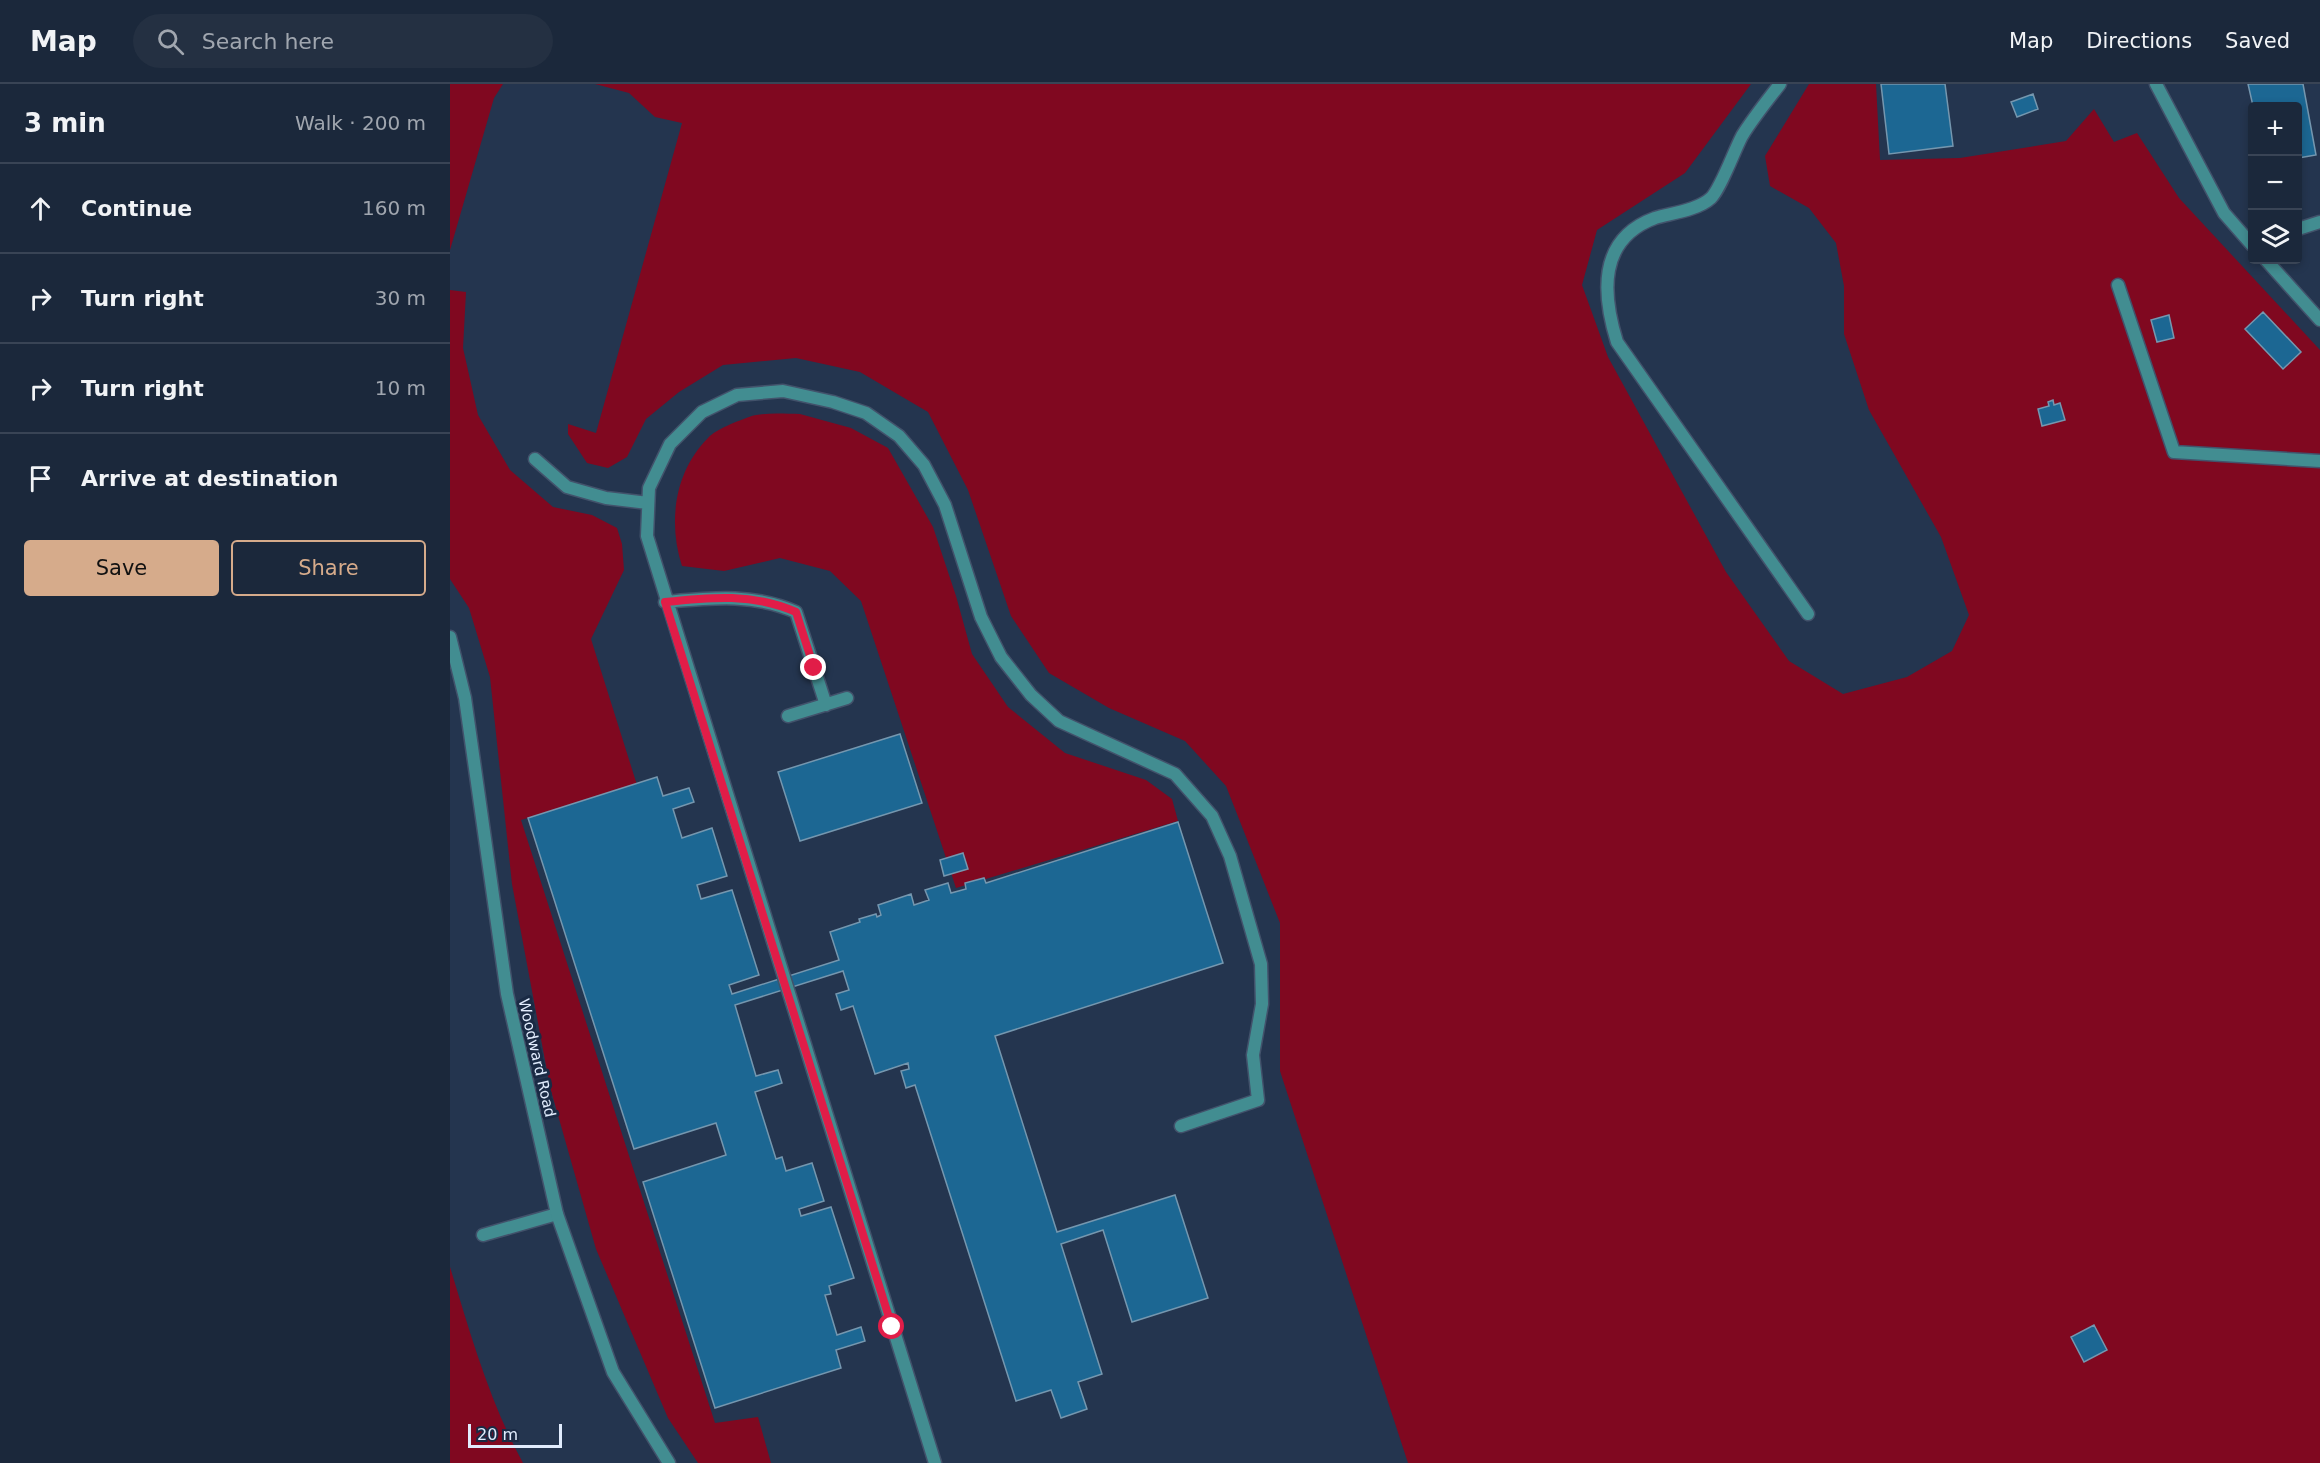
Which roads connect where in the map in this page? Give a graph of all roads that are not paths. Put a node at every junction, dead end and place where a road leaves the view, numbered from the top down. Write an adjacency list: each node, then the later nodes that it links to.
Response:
1 (1780, 84): 13 (street)
2 (2156, 84): 5 (street)
3 (2320, 222): 4 (street)
4 (2302, 228)
5 (2248, 239)
6 (2270, 264): 8 (street)
7 (2118, 285): 10 (street)
8 (2320, 320)
9 (535, 459): 11 (street)
10 (2320, 461)
11 (648, 503): 12 (street); 18 (street)
12 (665, 602): 16 (street); 22 (street)
13 (1808, 614)
14 (450, 637): 19 (street, Woodward Road)
15 (847, 698): 16 (street)
16 (826, 705): 17 (street)
17 (789, 716)
18 (1181, 1126)
19 (557, 1214): 20 (street); 21 (street, Woodward Road)
20 (483, 1235)
21 (669, 1463)
22 (935, 1463)

